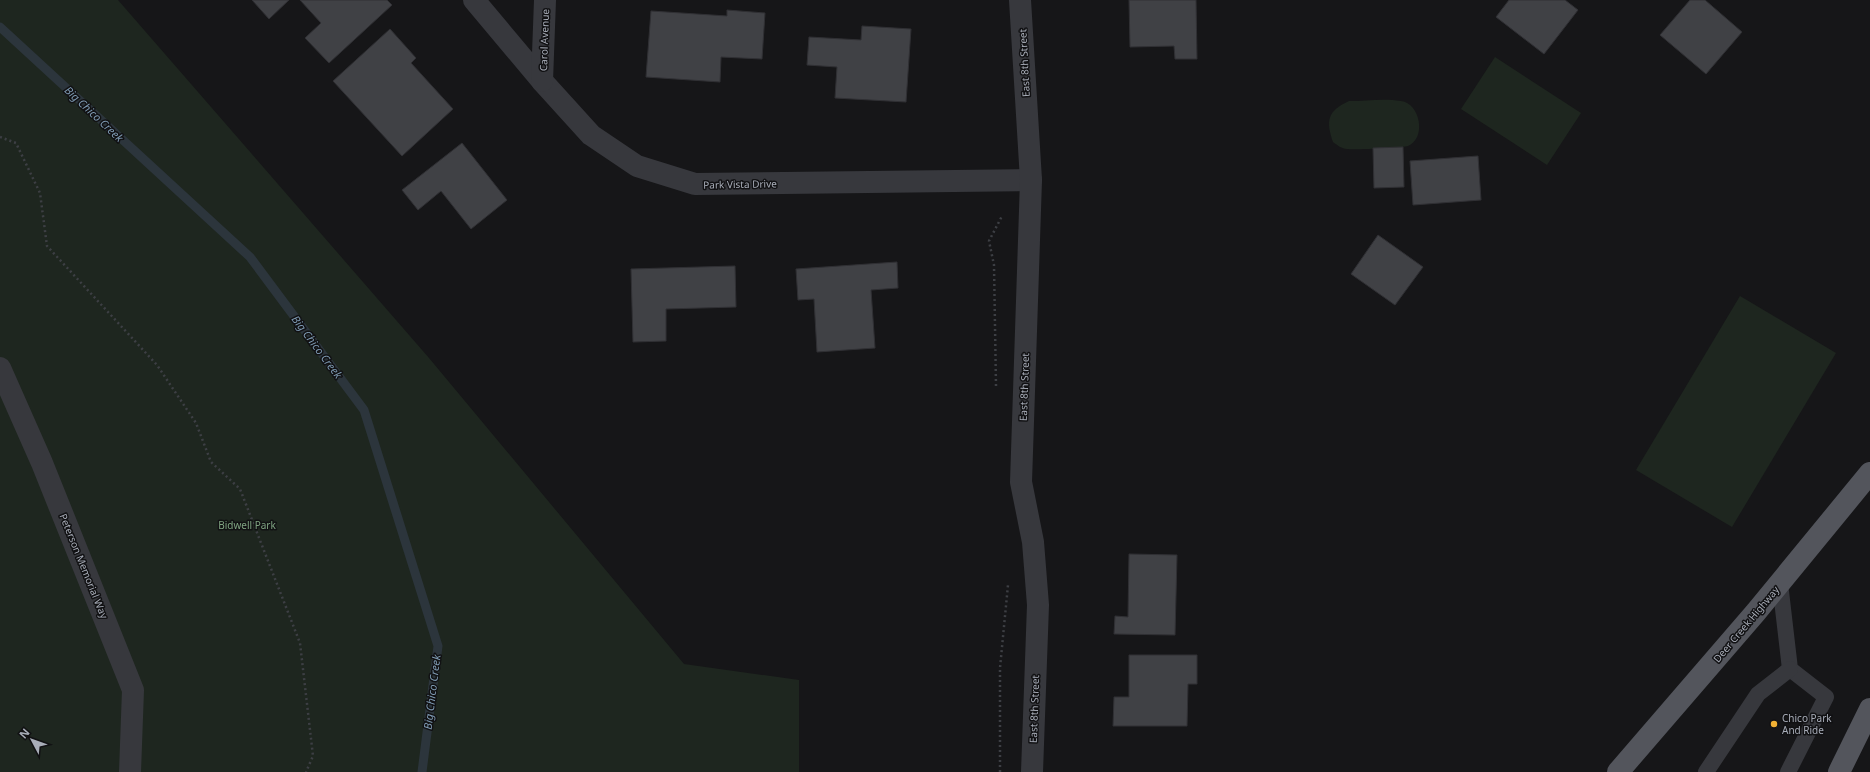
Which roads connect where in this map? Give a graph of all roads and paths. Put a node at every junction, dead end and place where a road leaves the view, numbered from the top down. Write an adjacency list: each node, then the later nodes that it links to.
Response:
1 (474, 0): 4 (street, Park Vista Drive)
2 (545, 0): 4 (street, Carol Avenue)
3 (1020, 0): 6 (street, East 8th Street)
4 (542, 81): 6 (street, Park Vista Drive)
5 (0, 137): 13 (path)
6 (1031, 180): 14 (street, East 8th Street)
7 (0, 368): 12 (street, Peterson Memorial Way)
8 (1870, 473): 9 (main road, Deer Creek Highway)
9 (1780, 583): 10 (lane); 15 (main road, Deer Creek Highway)
10 (1790, 669): 16 (lane); 17 (lane)
11 (1870, 709): 18 (main road)
12 (130, 772)
13 (306, 772)
14 (1032, 772)
15 (1618, 772)
16 (1706, 772)
17 (1788, 772)
18 (1839, 772)

